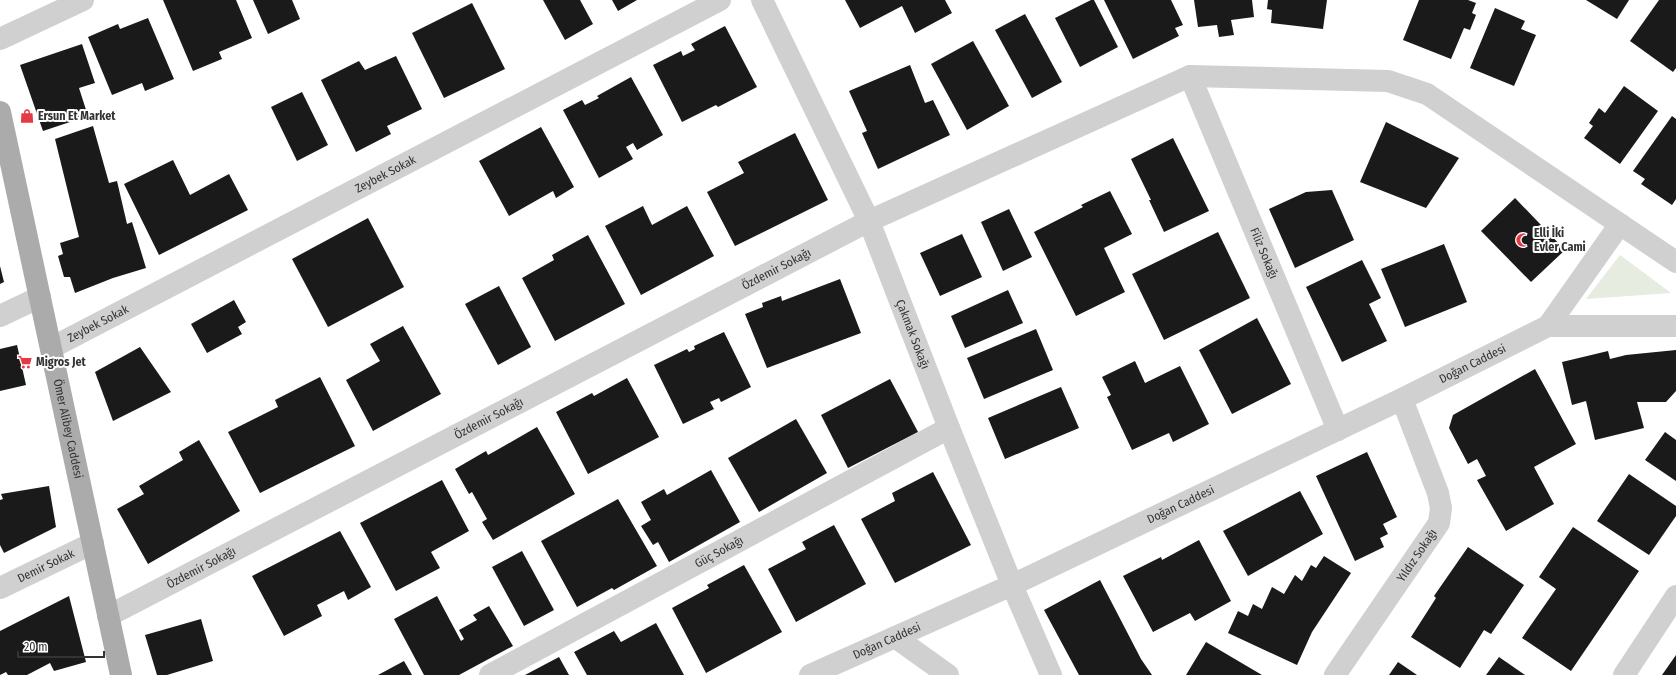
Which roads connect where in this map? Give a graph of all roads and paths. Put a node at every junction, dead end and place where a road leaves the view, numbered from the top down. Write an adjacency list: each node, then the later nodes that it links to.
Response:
1 (83, 0): 4 (street)
2 (720, 0): 14 (street, Zeybek Sokak)
3 (762, 0): 7 (street, Çakmak Sokağı)
4 (0, 39)
5 (1190, 76): 7 (street, Özdemir Sokağı); 8 (street); 17 (street, Filiz Sokağı)
6 (0, 112): 10 (main road, Ömer Alibey Caddesi)
7 (869, 220): 16 (street, Çakmak Sokağı); 22 (street, Özdemir Sokağı)
8 (1620, 224): 9 (street); 12 (street, Doğan Caddesi)
9 (1676, 262)
10 (40, 297): 11 (street); 14 (main road, Ömer Alibey Caddesi)
11 (0, 316)
12 (1548, 326): 13 (street, Doğan Caddesi); 15 (street, Doğan Caddesi)
13 (1676, 326)
14 (51, 348): 18 (main road, Ömer Alibey Caddesi)
15 (1402, 399): 17 (street, Doğan Caddesi); 29 (street, Yıldız Sokağı)
16 (949, 428): 19 (street, Çakmak Sokağı); 25 (street, Güç Sokağı)
17 (1338, 430): 19 (street, Doğan Caddesi)
18 (92, 543): 20 (street, Demir Sokak); 22 (main road, Ömer Alibey Caddesi)
19 (1012, 585): 23 (street, Doğan Caddesi); 28 (street, Çakmak Sokağı)
20 (0, 588)
21 (1676, 596): 30 (street)
22 (108, 616): 24 (main road, Ömer Alibey Caddesi)
23 (895, 637): 26 (street, Doğan Caddesi); 27 (street)
24 (121, 675)
25 (490, 675)
26 (810, 675)
27 (948, 675)
28 (1051, 675)
29 (1335, 675)
30 (1624, 675)

